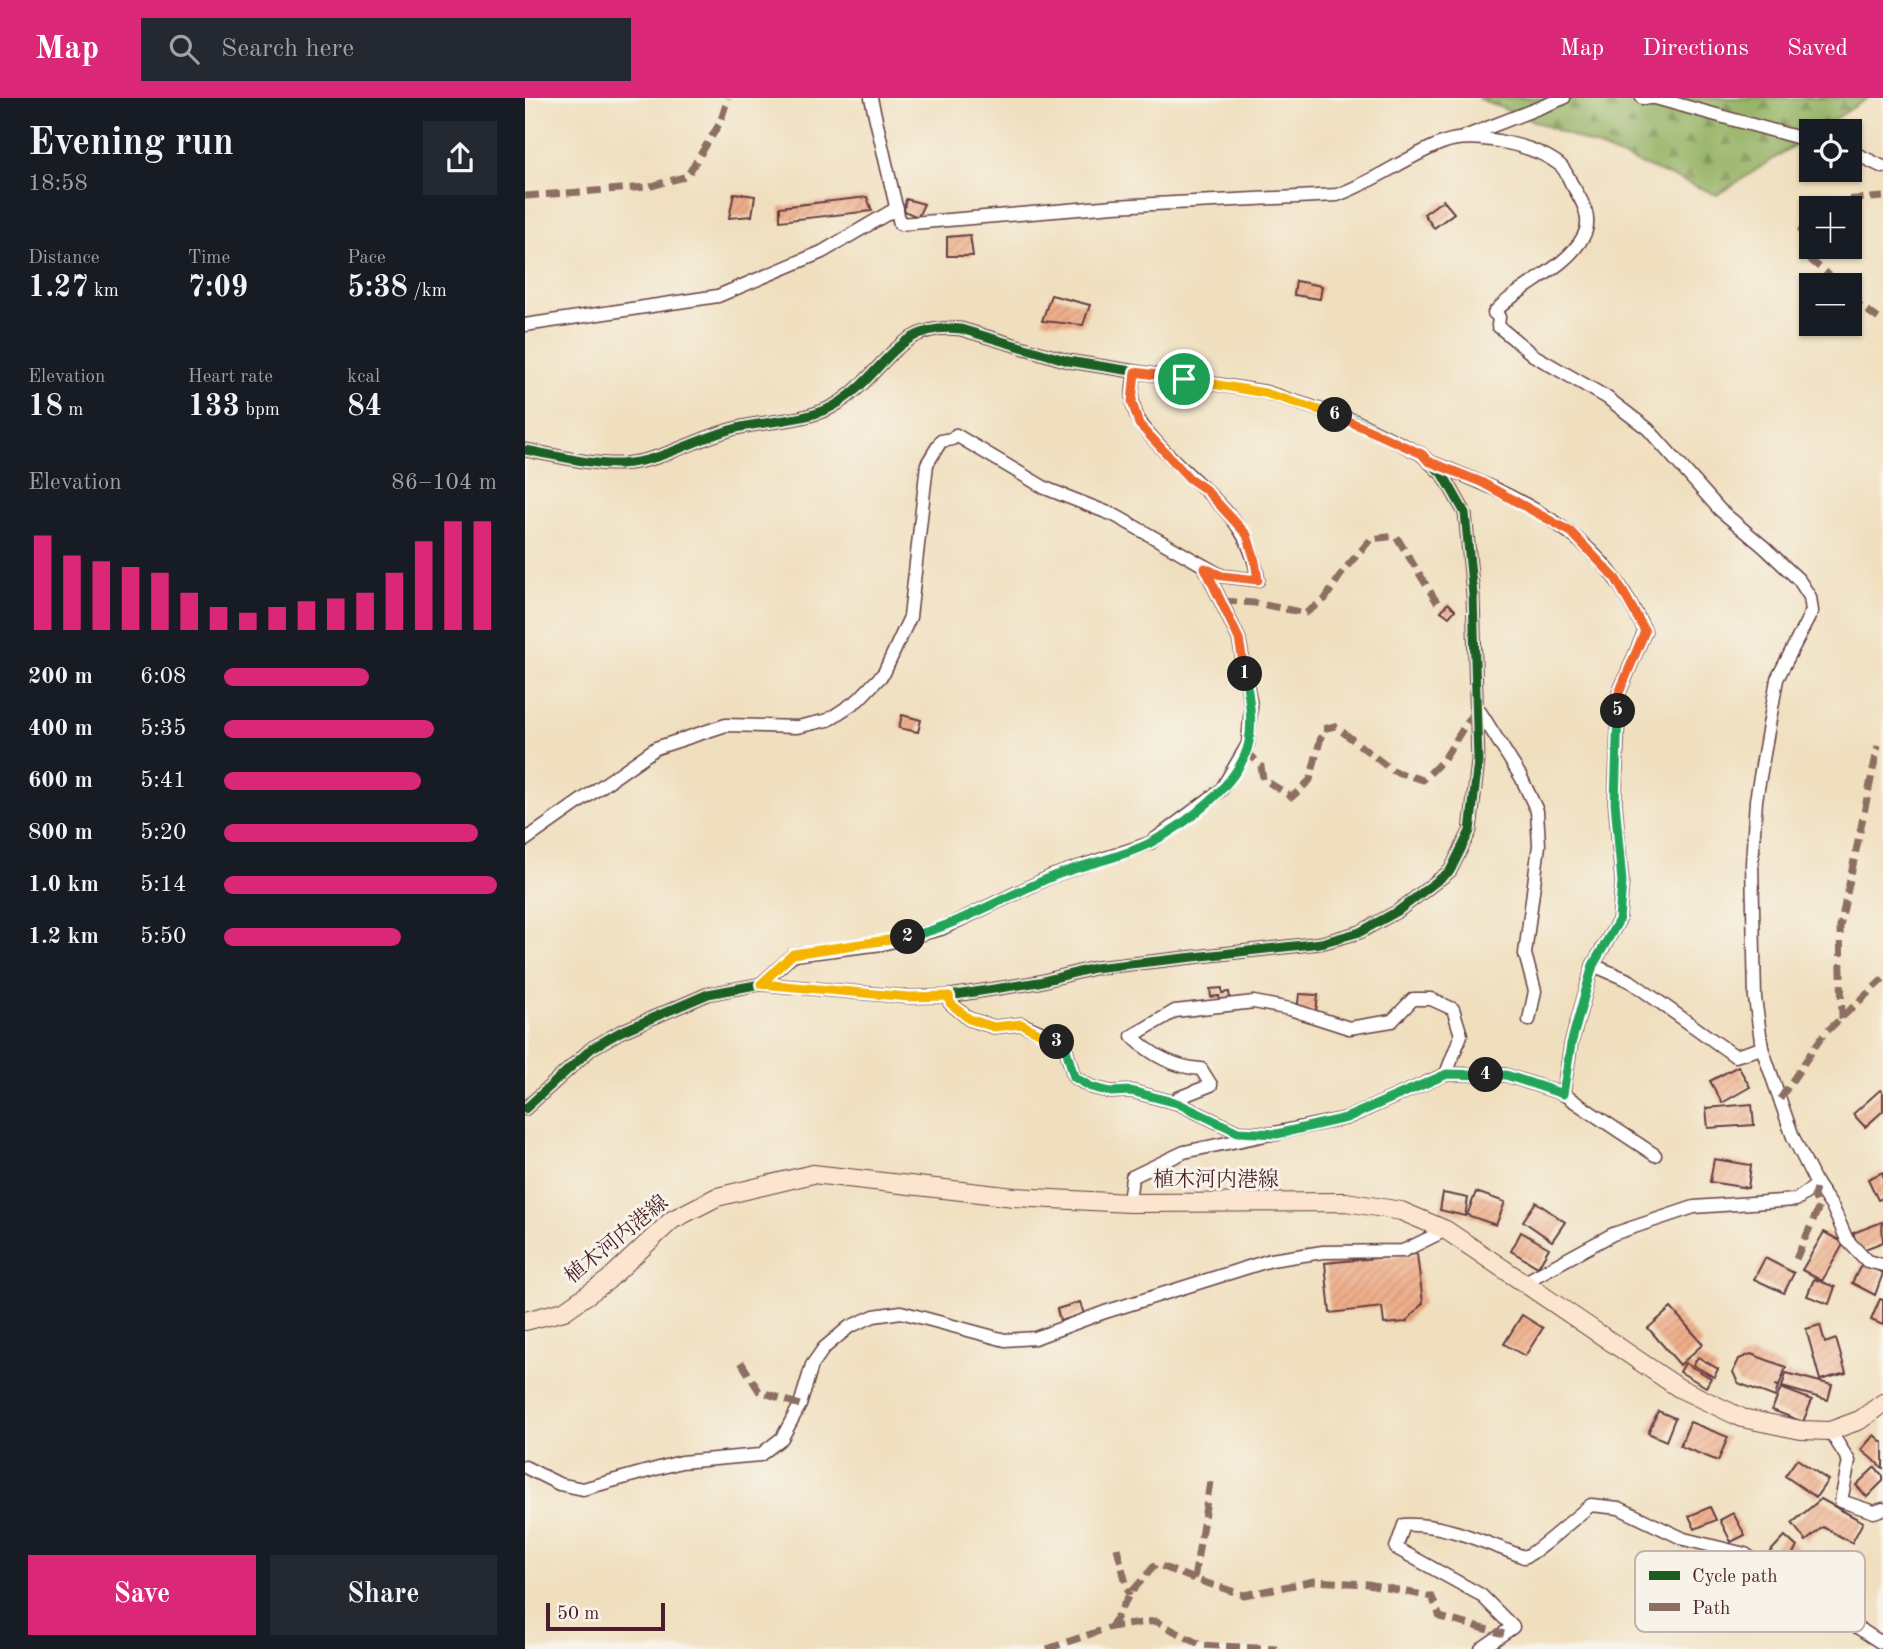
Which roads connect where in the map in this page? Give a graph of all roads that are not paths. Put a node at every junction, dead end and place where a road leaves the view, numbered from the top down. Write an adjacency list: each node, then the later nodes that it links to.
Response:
1 (871, 98): 8 (street)
2 (1564, 98): 5 (street)
3 (1642, 98): 4 (street)
4 (1799, 138)
5 (1461, 139): 8 (street); 20 (street)
6 (1862, 157): 7 (street)
7 (1883, 167)
8 (897, 208): 9 (street)
9 (525, 325)
10 (1135, 372): 11 (street); 12 (street); 13 (street)
11 (525, 450)
12 (1428, 461): 14 (street); 16 (street)
13 (1205, 568): 15 (street); 17 (street)
14 (1477, 707): 18 (street); 19 (street)
15 (525, 840)
16 (1593, 965): 20 (street); 22 (street)
17 (761, 984): 18 (street); 24 (street)
18 (949, 996): 23 (street)
19 (1528, 1020)
20 (1762, 1048): 27 (street)
21 (1447, 1074): 22 (street); 23 (street); 25 (street)
22 (1563, 1094): 26 (street)
23 (1177, 1103): 25 (street)
24 (525, 1110)
25 (1277, 1134): 28 (street)
26 (1655, 1155)
27 (1817, 1185): 30 (street); 31 (street)
28 (1129, 1203): 29 (main road, 植木河内港線); 32 (main road, 植木河内港線)
29 (1446, 1230): 31 (main road, 植木河内港線); 35 (street)
30 (1883, 1265)
31 (1523, 1283): 34 (main road, 植木河内港線)
32 (525, 1321)
33 (1883, 1402): 34 (main road, 植木河内港線)
34 (1830, 1431): 36 (street)
35 (525, 1467)
36 (1883, 1509)
37 (1733, 1551): 40 (street)
38 (1865, 1632): 39 (street)
39 (1883, 1640)
40 (1481, 1649)

